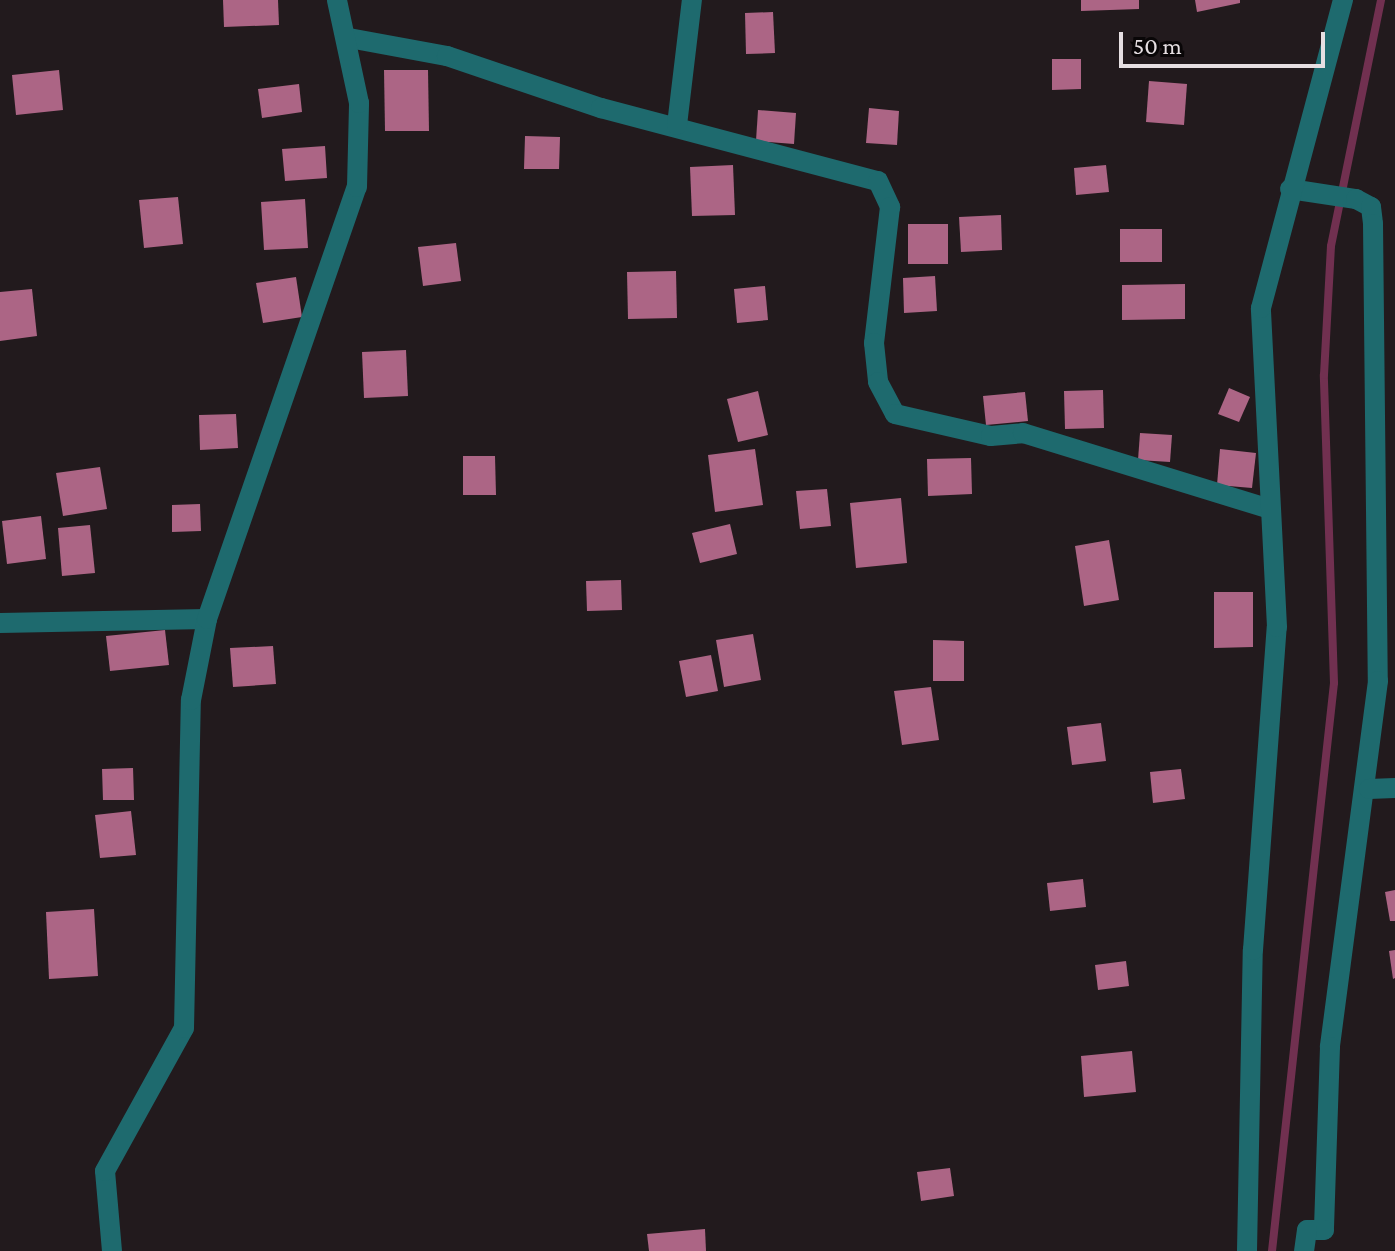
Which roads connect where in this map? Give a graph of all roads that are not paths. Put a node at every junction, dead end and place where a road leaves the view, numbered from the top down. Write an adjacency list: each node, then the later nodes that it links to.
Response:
1 (337, 0): 4 (street)
2 (692, 0): 5 (street)
3 (1343, 0): 6 (street)
4 (349, 38): 5 (street); 8 (street)
5 (677, 125): 7 (street)
6 (1299, 190): 7 (street); 11 (street)
7 (1267, 508): 13 (street)
8 (207, 619): 9 (street); 12 (street)
9 (0, 623)
10 (1395, 788): 11 (street)
11 (1369, 789): 14 (street)
12 (112, 1251)
13 (1247, 1251)
14 (1304, 1251)

